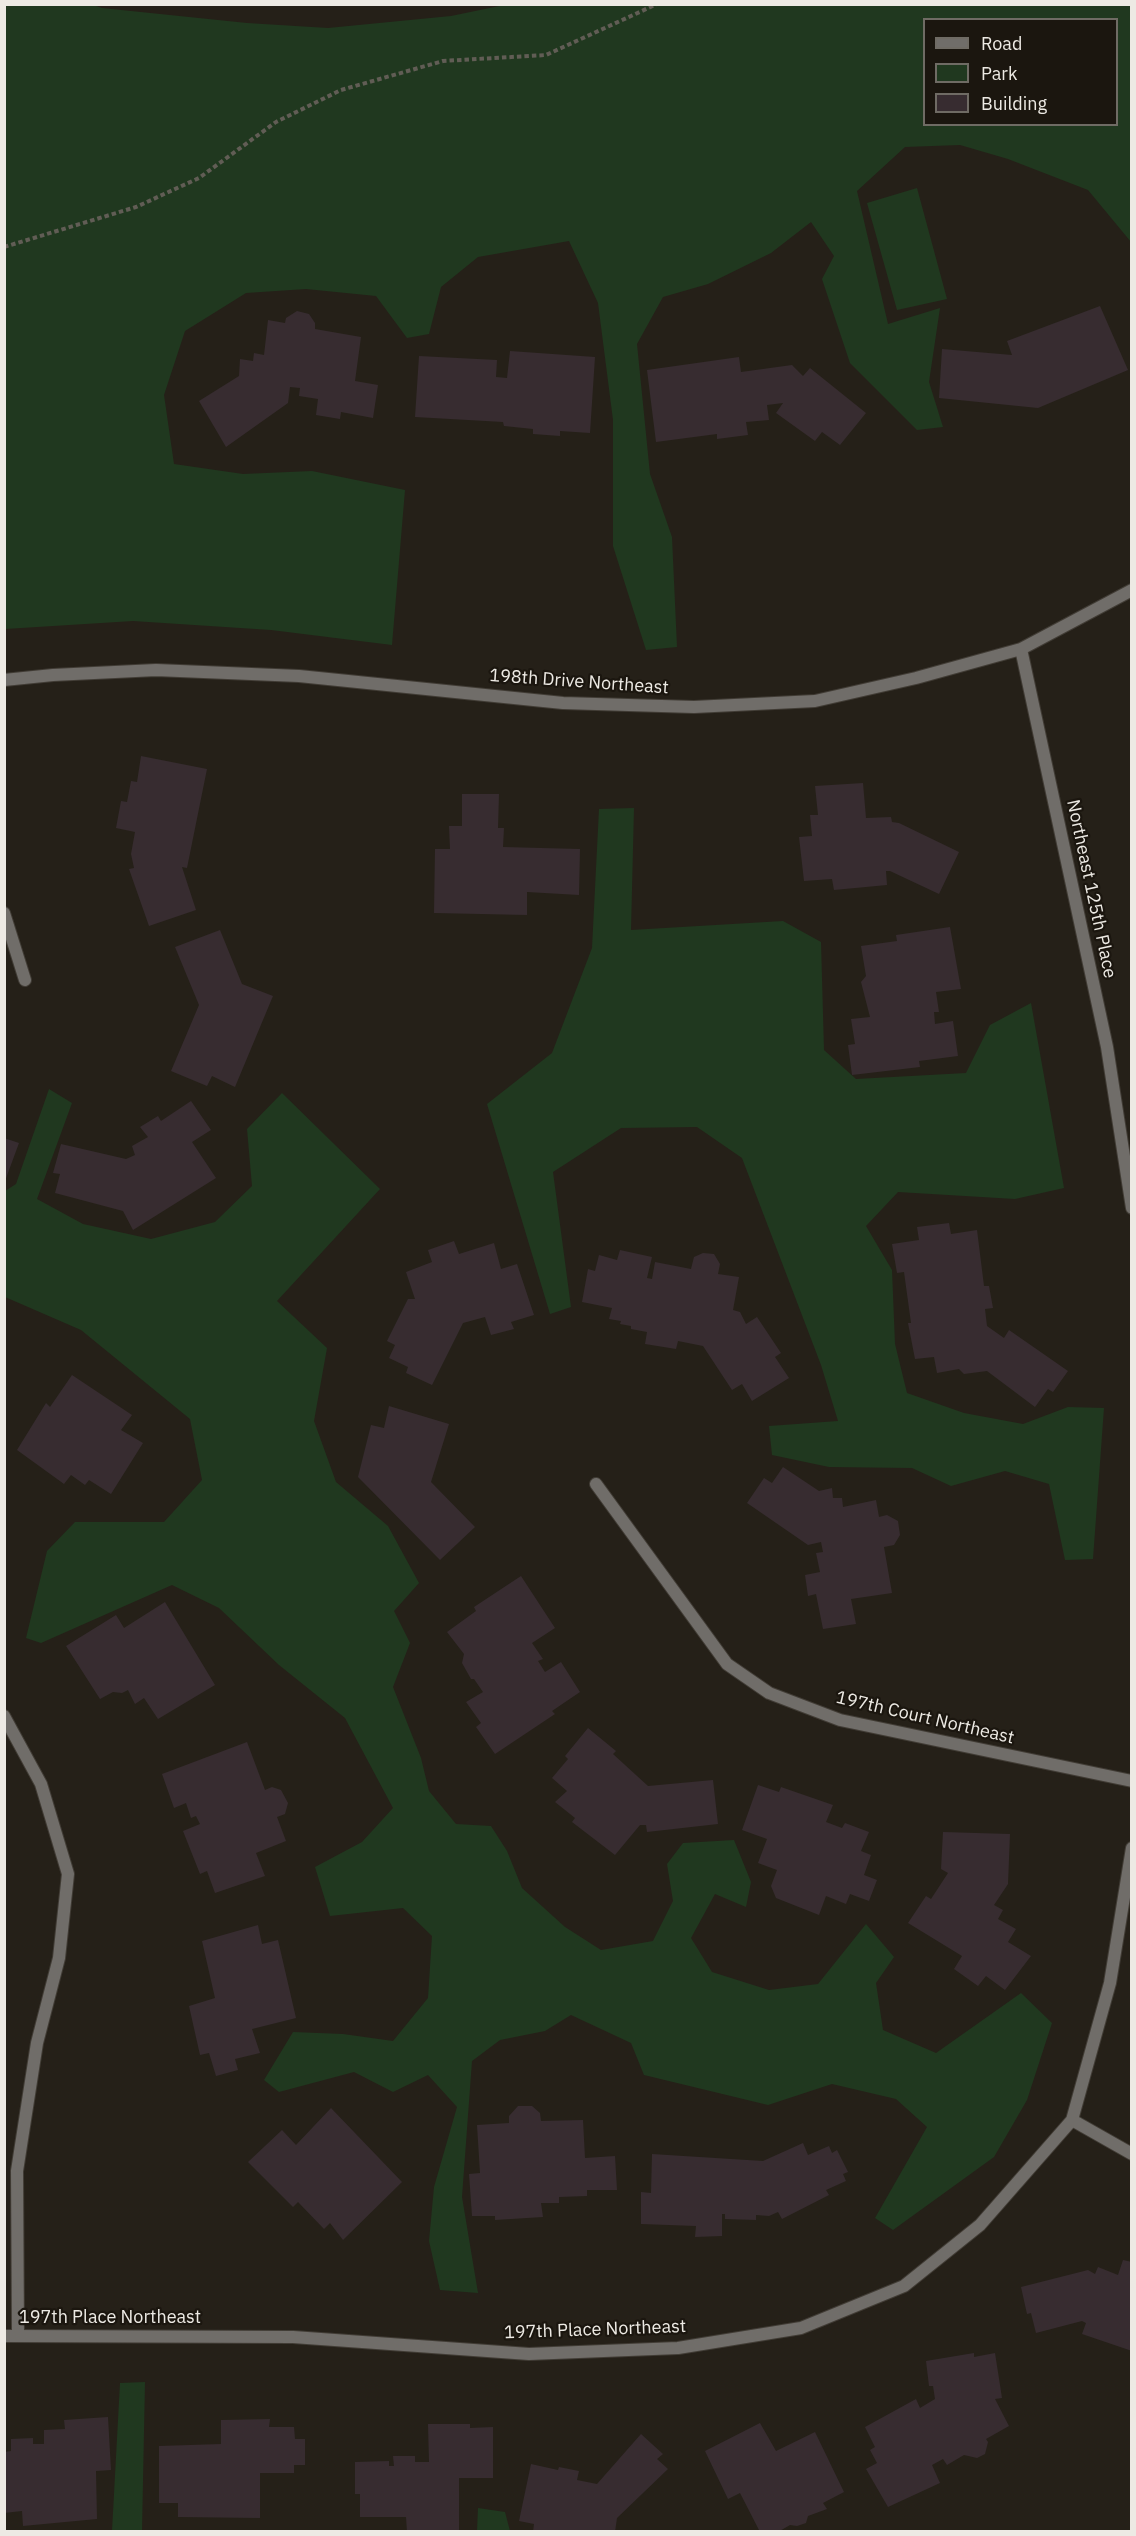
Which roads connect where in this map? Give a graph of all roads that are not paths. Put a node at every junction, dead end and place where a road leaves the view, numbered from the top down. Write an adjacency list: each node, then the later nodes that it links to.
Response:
1 (1131, 590): 2 (street, 198th Drive Northeast)
2 (1021, 649): 3 (street, 198th Drive Northeast); 6 (street, Northeast 125th Place)
3 (4, 680)
4 (4, 913): 5 (street)
5 (25, 980)
6 (1131, 1208)
7 (596, 1484): 9 (street, 197th Court Northeast)
8 (4, 1716): 13 (street)
9 (1131, 1781)
10 (1131, 1848): 11 (street)
11 (1072, 2120): 12 (street); 13 (street, 197th Place Northeast)
12 (1131, 2154)
13 (18, 2335): 14 (street, 197th Place Northeast)
14 (4, 2336)

